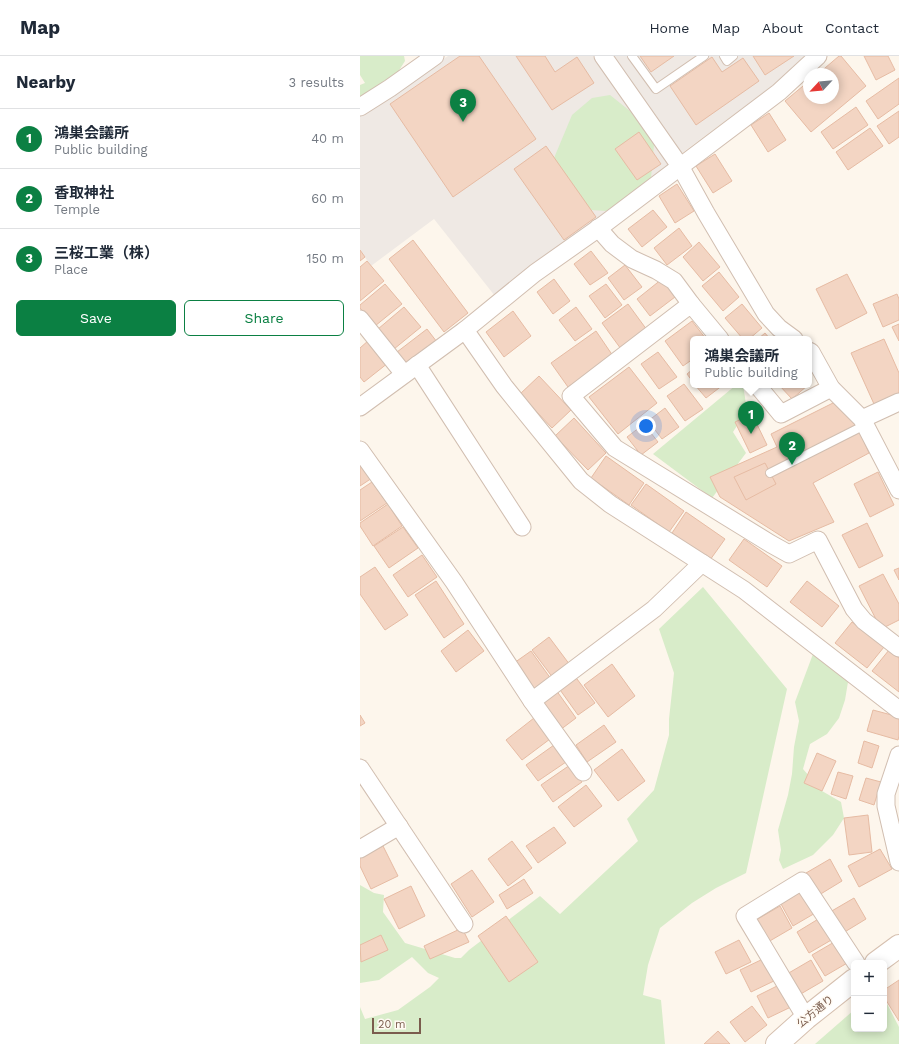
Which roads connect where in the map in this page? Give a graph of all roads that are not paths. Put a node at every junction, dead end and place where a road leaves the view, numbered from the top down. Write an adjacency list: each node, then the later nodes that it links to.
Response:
1 (435, 56): 8 (street)
2 (603, 56): 9 (street)
3 (632, 56): 4 (lane)
4 (704, 56)
5 (724, 56): 6 (lane)
6 (733, 56)
7 (818, 56): 9 (street)
8 (360, 108)
9 (680, 166): 10 (street); 15 (street)
10 (598, 228): 11 (street); 13 (street)
11 (691, 304): 14 (street); 28 (street)
12 (360, 320): 17 (street)
13 (465, 330): 17 (street); 27 (street)
14 (718, 336)
15 (790, 336)
16 (812, 354): 19 (street)
17 (410, 370): 21 (street); 26 (street)
18 (759, 388): 19 (street)
19 (831, 388): 22 (street)
20 (899, 402): 22 (street)
21 (360, 407)
22 (863, 422): 24 (lane); 25 (street)
23 (360, 450): 29 (street)
24 (770, 473)
25 (899, 490)
26 (522, 527)
27 (702, 563): 29 (street); 30 (street)
28 (899, 648)
29 (532, 701): 33 (street)
30 (899, 710)
31 (899, 755): 34 (street)
32 (360, 768): 35 (street)
33 (583, 772)
34 (893, 794): 37 (street)
35 (399, 826): 36 (street); 38 (street)
36 (360, 849)
37 (899, 862)
38 (464, 924)
39 (899, 946): 41 (street)
40 (854, 960): 43 (street)
41 (880, 960)
42 (851, 982): 43 (street, 公方通り)
43 (806, 1018): 44 (street, 公方通り)
44 (777, 1044)

